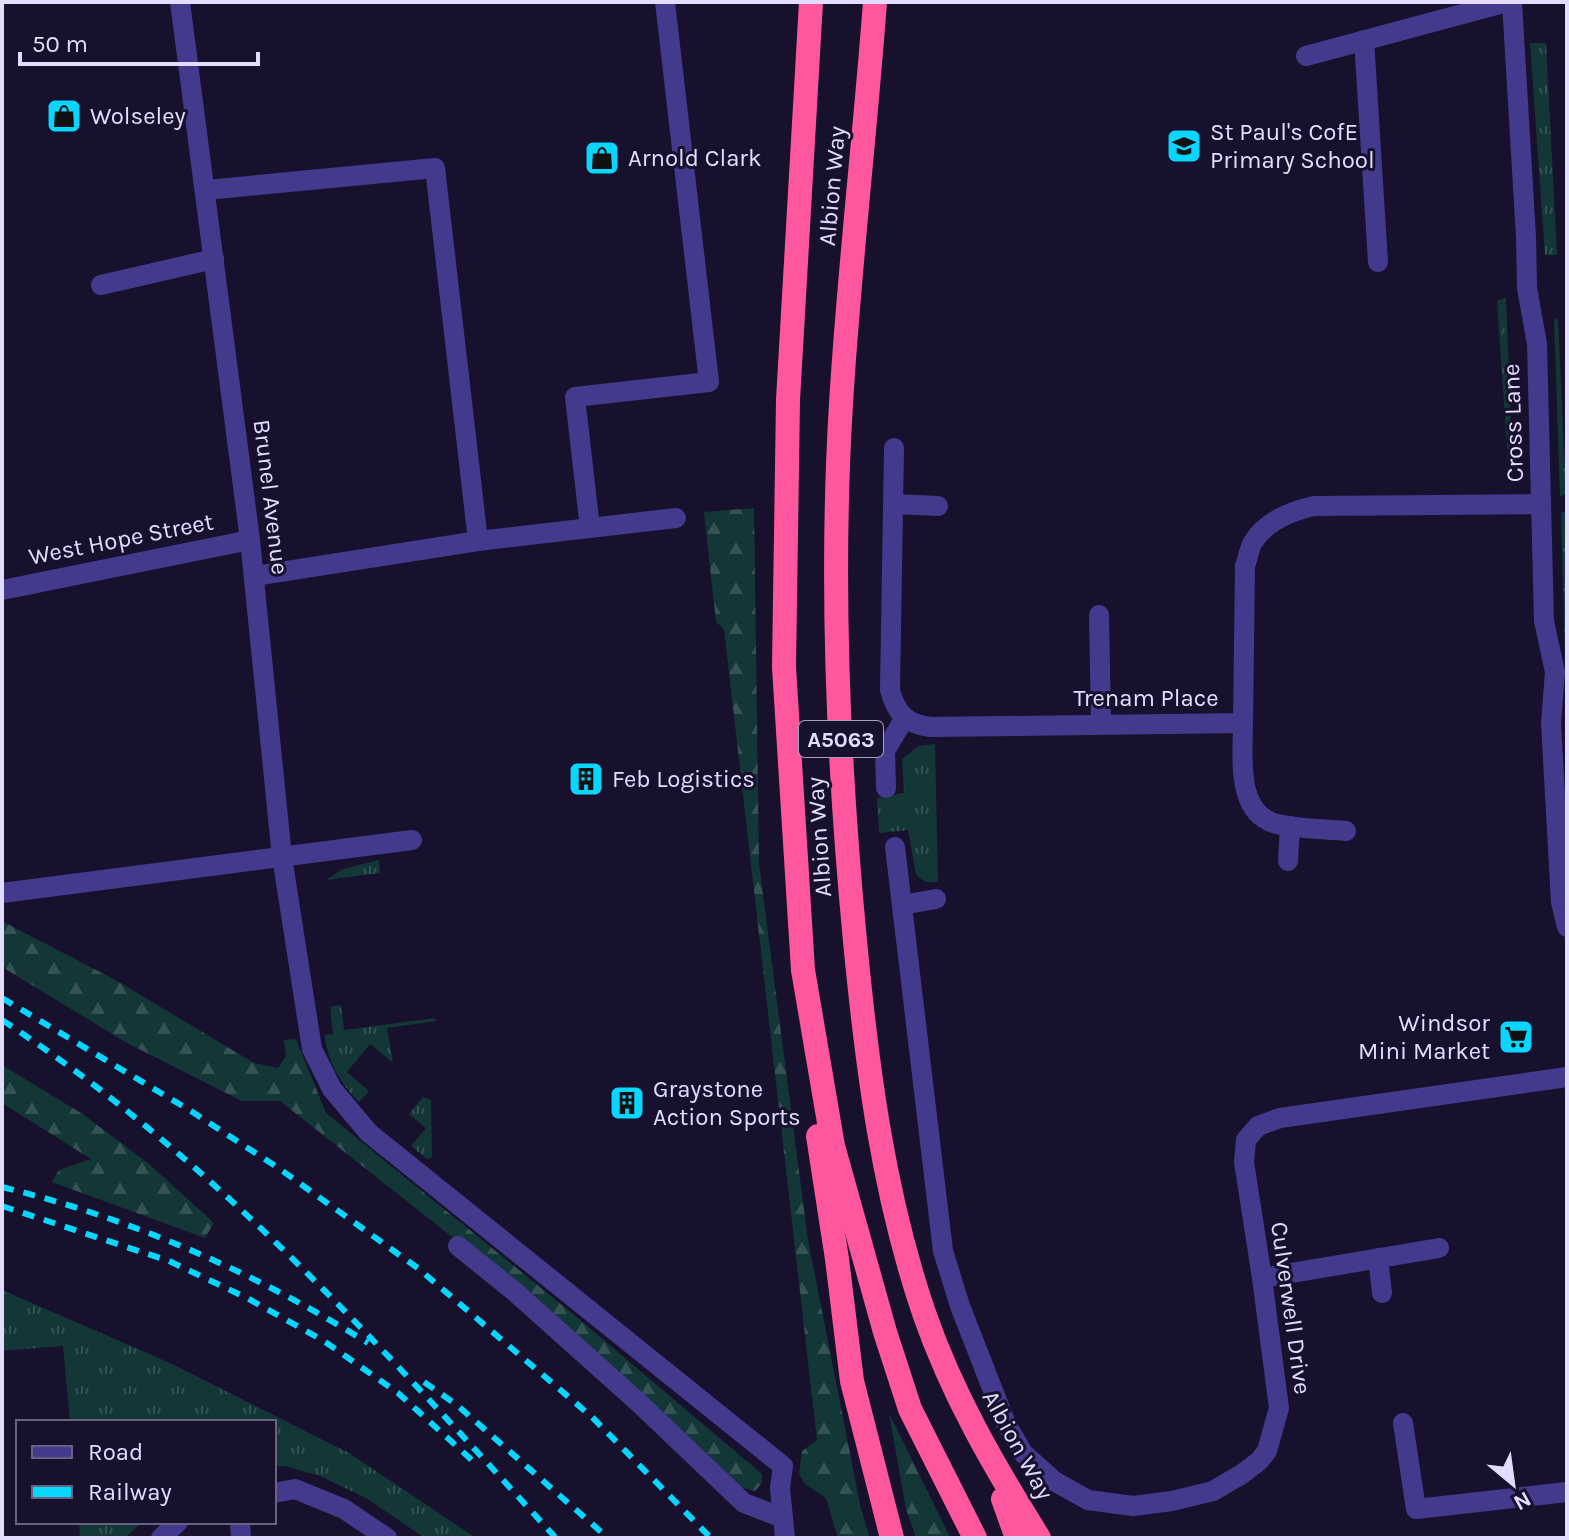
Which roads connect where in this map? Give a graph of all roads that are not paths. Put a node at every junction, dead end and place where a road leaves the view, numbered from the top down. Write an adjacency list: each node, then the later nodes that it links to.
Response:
1 (180, 2): 8 (street, Brunel Avenue)
2 (665, 2): 17 (street)
3 (811, 2): 39 (highway, Albion Way / A5063)
4 (875, 2): 47 (highway, Albion Way / A5063)
5 (1509, 2): 6 (street); 14 (street, Cross Lane)
6 (1364, 40): 7 (street); 10 (street)
7 (1306, 56)
8 (206, 190): 9 (street, Brunel Avenue); 19 (street)
9 (214, 259): 11 (street); 18 (street, Brunel Avenue)
10 (1378, 262)
11 (101, 285)
12 (894, 448): 13 (street)
13 (894, 504): 15 (street); 23 (street)
14 (1541, 504): 24 (street, Trenam Place); 30 (street, Cross Lane)
15 (938, 506)
16 (676, 518): 17 (street)
17 (590, 528): 19 (street)
18 (250, 540): 20 (street, Brunel Avenue); 21 (street, West Hope Street)
19 (478, 541): 20 (street)
20 (254, 576): 32 (street, Brunel Avenue)
21 (2, 590)
22 (1099, 615): 25 (street)
23 (904, 719): 25 (street, Trenam Place); 26 (street)
24 (1243, 723): 25 (street, Trenam Place); 27 (street)
25 (1101, 724)
26 (886, 788)
27 (1290, 826): 28 (street); 33 (street)
28 (1346, 831)
29 (412, 840): 32 (street)
30 (1559, 842): 34 (street, Cross Lane); 38 (street, Cross Lane)
31 (895, 847): 37 (street, Culverwell Drive)
32 (282, 857): 35 (street); 51 (street, Brunel Avenue)
33 (1288, 861)
34 (1567, 866)
35 (2, 893)
36 (936, 899): 37 (street)
37 (902, 905): 44 (street, Culverwell Drive)
38 (1567, 927)
39 (803, 970): 54 (highway, A5063); 55 (highway, Albion Way / A5063)
40 (1567, 1077): 44 (street, Culverwell Drive)
41 (458, 1246): 51 (street)
42 (1439, 1248): 43 (street)
43 (1378, 1258): 44 (street); 45 (street)
44 (1262, 1278)
45 (1382, 1293)
46 (1403, 1423): 48 (street)
47 (988, 1456): 56 (highway, A5063); 57 (highway, Albion Way / A5063)
48 (1567, 1492)
49 (276, 1493): 53 (street)
50 (176, 1524): 52 (street)
51 (784, 1528)
52 (161, 1538)
53 (387, 1538)
54 (892, 1538)
55 (975, 1538)
56 (1017, 1538)
57 (1039, 1538)

